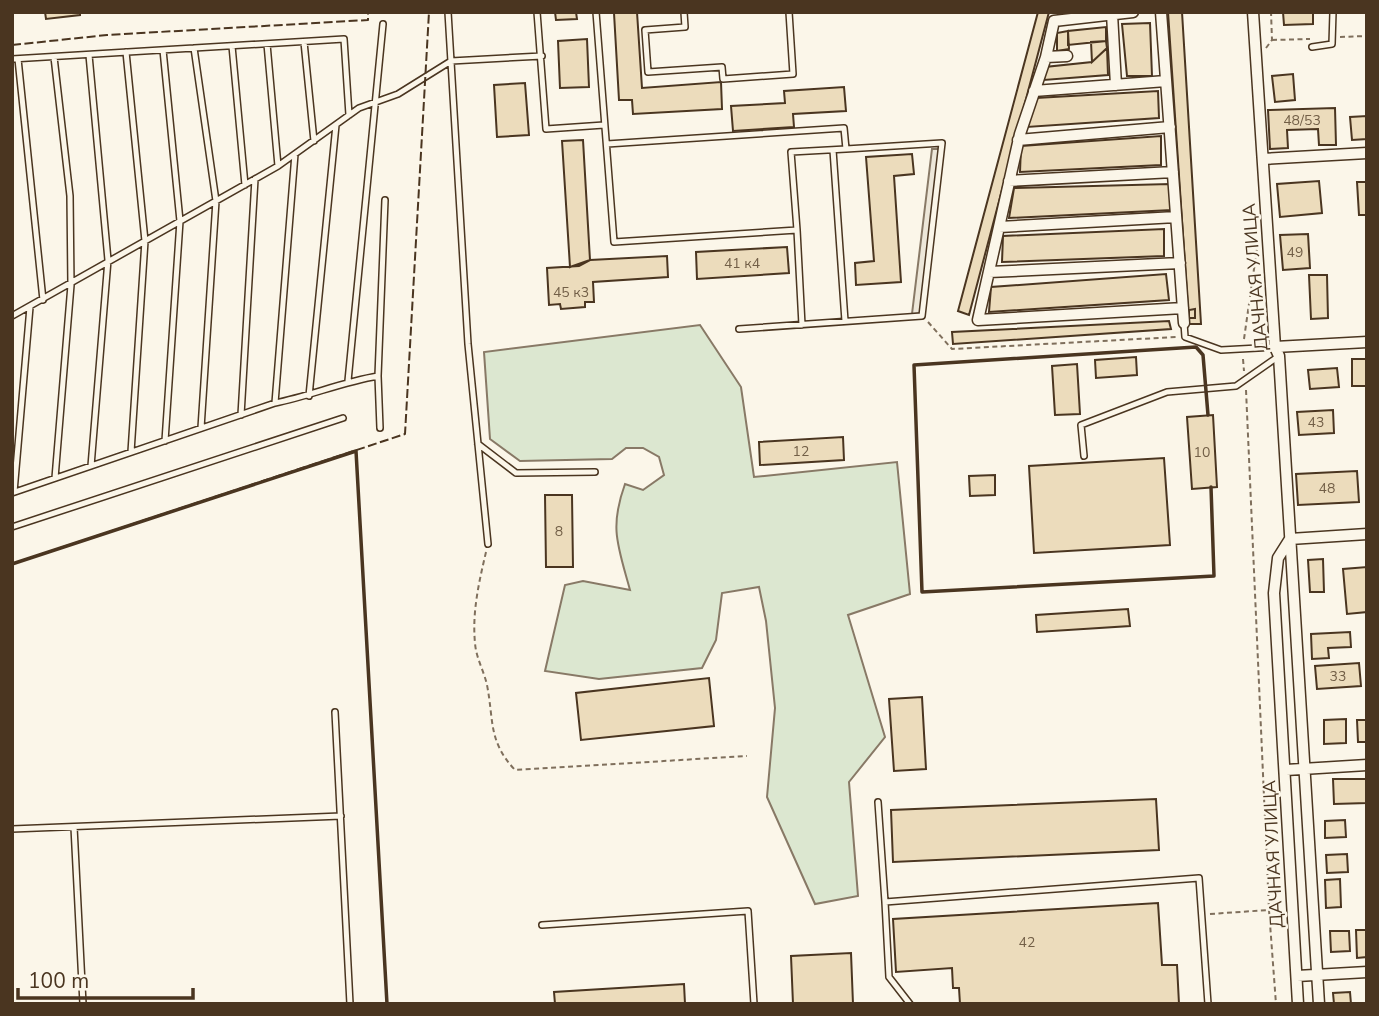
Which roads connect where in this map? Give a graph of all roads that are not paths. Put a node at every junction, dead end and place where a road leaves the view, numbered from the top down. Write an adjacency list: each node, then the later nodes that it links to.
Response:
1 (448, 12): 25 (lane)
2 (537, 12): 20 (lane)
3 (596, 12): 32 (lane)
4 (684, 12): 5 (lane)
5 (789, 12)
6 (1133, 12): 10 (street)
7 (1161, 12): 26 (street)
8 (1253, 12): 41 (street, ДАЧНАЯ УЛИЦА)
9 (1333, 12): 15 (lane)
10 (1112, 14): 22 (street); 27 (street)
11 (383, 24): 29 (lane)
12 (304, 42): 13 (lane); 30 (lane); 35 (lane)
13 (267, 44): 14 (lane); 42 (lane)
14 (232, 46): 16 (lane); 46 (lane)
15 (1312, 47)
16 (194, 48): 17 (lane); 47 (lane)
17 (163, 50): 18 (lane); 50 (lane)
18 (127, 52): 19 (lane); 53 (lane)
19 (89, 55): 21 (lane); 54 (lane)
20 (542, 56): 25 (lane); 32 (lane)
21 (54, 57): 24 (lane); 57 (lane)
22 (1046, 57): 23 (street); 28 (street)
23 (1067, 57)
24 (15, 59): 58 (lane)
25 (451, 61): 29 (lane); 77 (lane)
26 (1166, 81): 27 (street); 33 (street)
27 (1116, 85): 28 (street)
28 (1034, 91): 34 (street)
29 (373, 103): 30 (lane); 69 (lane)
30 (349, 115): 31 (lane)
31 (335, 125): 35 (lane); 70 (lane)
32 (604, 125): 36 (lane)
33 (1170, 127): 34 (street); 43 (street)
34 (1018, 140): 45 (street)
35 (314, 141): 40 (lane)
36 (607, 144): 37 (lane); 52 (lane)
37 (846, 149): 38 (lane); 62 (lane)
38 (833, 150): 52 (lane); 62 (lane)
39 (1367, 153): 41 (street)
40 (295, 154): 42 (lane); 71 (lane)
41 (1263, 159): 67 (street, ДАЧНАЯ УЛИЦА)
42 (278, 166): 44 (lane)
43 (1173, 172): 45 (street); 49 (street)
44 (255, 179): 46 (lane); 72 (lane)
45 (1009, 181): 51 (street)
46 (244, 185): 47 (lane)
47 (216, 201): 50 (lane); 74 (lane)
48 (385, 201): 68 (lane)
49 (1176, 217): 51 (street); 55 (street)
50 (180, 222): 53 (lane); 76 (lane)
51 (999, 227): 56 (street)
52 (797, 230): 64 (lane)
53 (145, 242): 54 (lane); 78 (lane)
54 (108, 260): 57 (lane); 80 (lane)
55 (1180, 263): 56 (street); 60 (street)
56 (989, 272): 60 (street)
57 (71, 285): 58 (lane); 82 (lane)
58 (43, 300): 59 (lane)
59 (30, 307): 61 (lane); 83 (lane)
60 (1183, 309): 63 (street)
61 (12, 316)
62 (845, 321): 64 (lane)
63 (1184, 323): 67 (lane)
64 (802, 325): 65 (lane)
65 (739, 329)
66 (1367, 342): 67 (street)
67 (1277, 351): 79 (lane); 86 (street, ДАЧНАЯ УЛИЦА)
68 (378, 376): 69 (lane); 75 (lane)
69 (348, 381): 70 (lane)
70 (309, 396): 71 (lane)
71 (275, 403): 72 (lane)
72 (241, 415): 74 (lane)
73 (343, 418): 84 (lane)
74 (201, 428): 76 (lane)
75 (380, 428)
76 (165, 441): 78 (lane)
77 (478, 444): 81 (lane); 87 (lane)
78 (131, 452): 80 (lane)
79 (1084, 456)
80 (91, 466): 82 (lane)
81 (595, 472)
82 (55, 478): 83 (lane)
83 (13, 492)
84 (12, 527)
85 (1367, 534): 86 (street)
86 (1290, 539): 90 (street, ДАЧНАЯ УЛИЦА); 91 (street, ДАЧНАЯ УЛИЦА)
87 (488, 544)
88 (335, 712): 93 (lane)
89 (1367, 765): 90 (street)
90 (1304, 769): 91 (street); 99 (street, ДАЧНАЯ УЛИЦА)
91 (1286, 770): 100 (street, ДАЧНАЯ УЛИЦА)
92 (878, 802): 96 (lane)
93 (341, 816): 94 (lane); 102 (lane)
94 (74, 827): 95 (lane); 101 (lane)
95 (12, 830)
96 (884, 902): 104 (lane); 105 (lane)
97 (541, 925): 103 (lane)
98 (1367, 972): 99 (street)
99 (1317, 975): 100 (street); 107 (street, ДАЧНАЯ УЛИЦА)
100 (1297, 976): 106 (street, ДАЧНАЯ УЛИЦА)
101 (83, 1004)
102 (350, 1004)
103 (754, 1004)
104 (910, 1004)
105 (1208, 1004)
106 (1298, 1004)
107 (1319, 1004)

